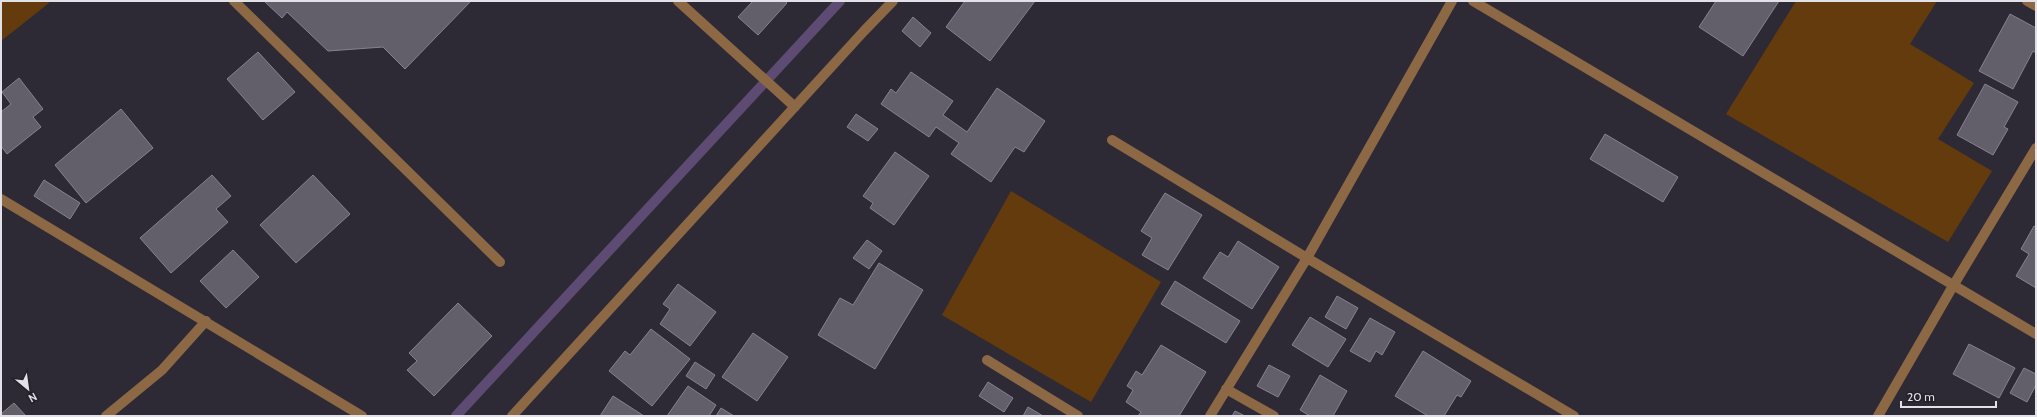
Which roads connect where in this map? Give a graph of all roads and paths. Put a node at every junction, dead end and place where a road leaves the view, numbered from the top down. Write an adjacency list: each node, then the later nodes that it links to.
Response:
1 (234, 1): 13 (street)
2 (678, 1): 8 (street)
3 (893, 1): 8 (street)
4 (1452, 1): 12 (street)
5 (1473, 1): 14 (street)
6 (2027, 1): 7 (street)
7 (2036, 6)
8 (795, 107): 21 (street)
9 (1112, 140): 12 (street)
10 (2036, 148): 14 (street)
11 (1, 199): 15 (street)
12 (1307, 258): 18 (street); 25 (street)
13 (500, 262)
14 (1953, 286): 16 (street); 26 (street)
15 (206, 321): 19 (street); 20 (street)
16 (2036, 334)
17 (986, 360): 22 (street)
18 (1226, 389): 23 (street); 24 (street)
19 (106, 416)
20 (362, 416)
21 (512, 416)
22 (1078, 416)
23 (1210, 416)
24 (1274, 416)
25 (1574, 416)
26 (1878, 416)

